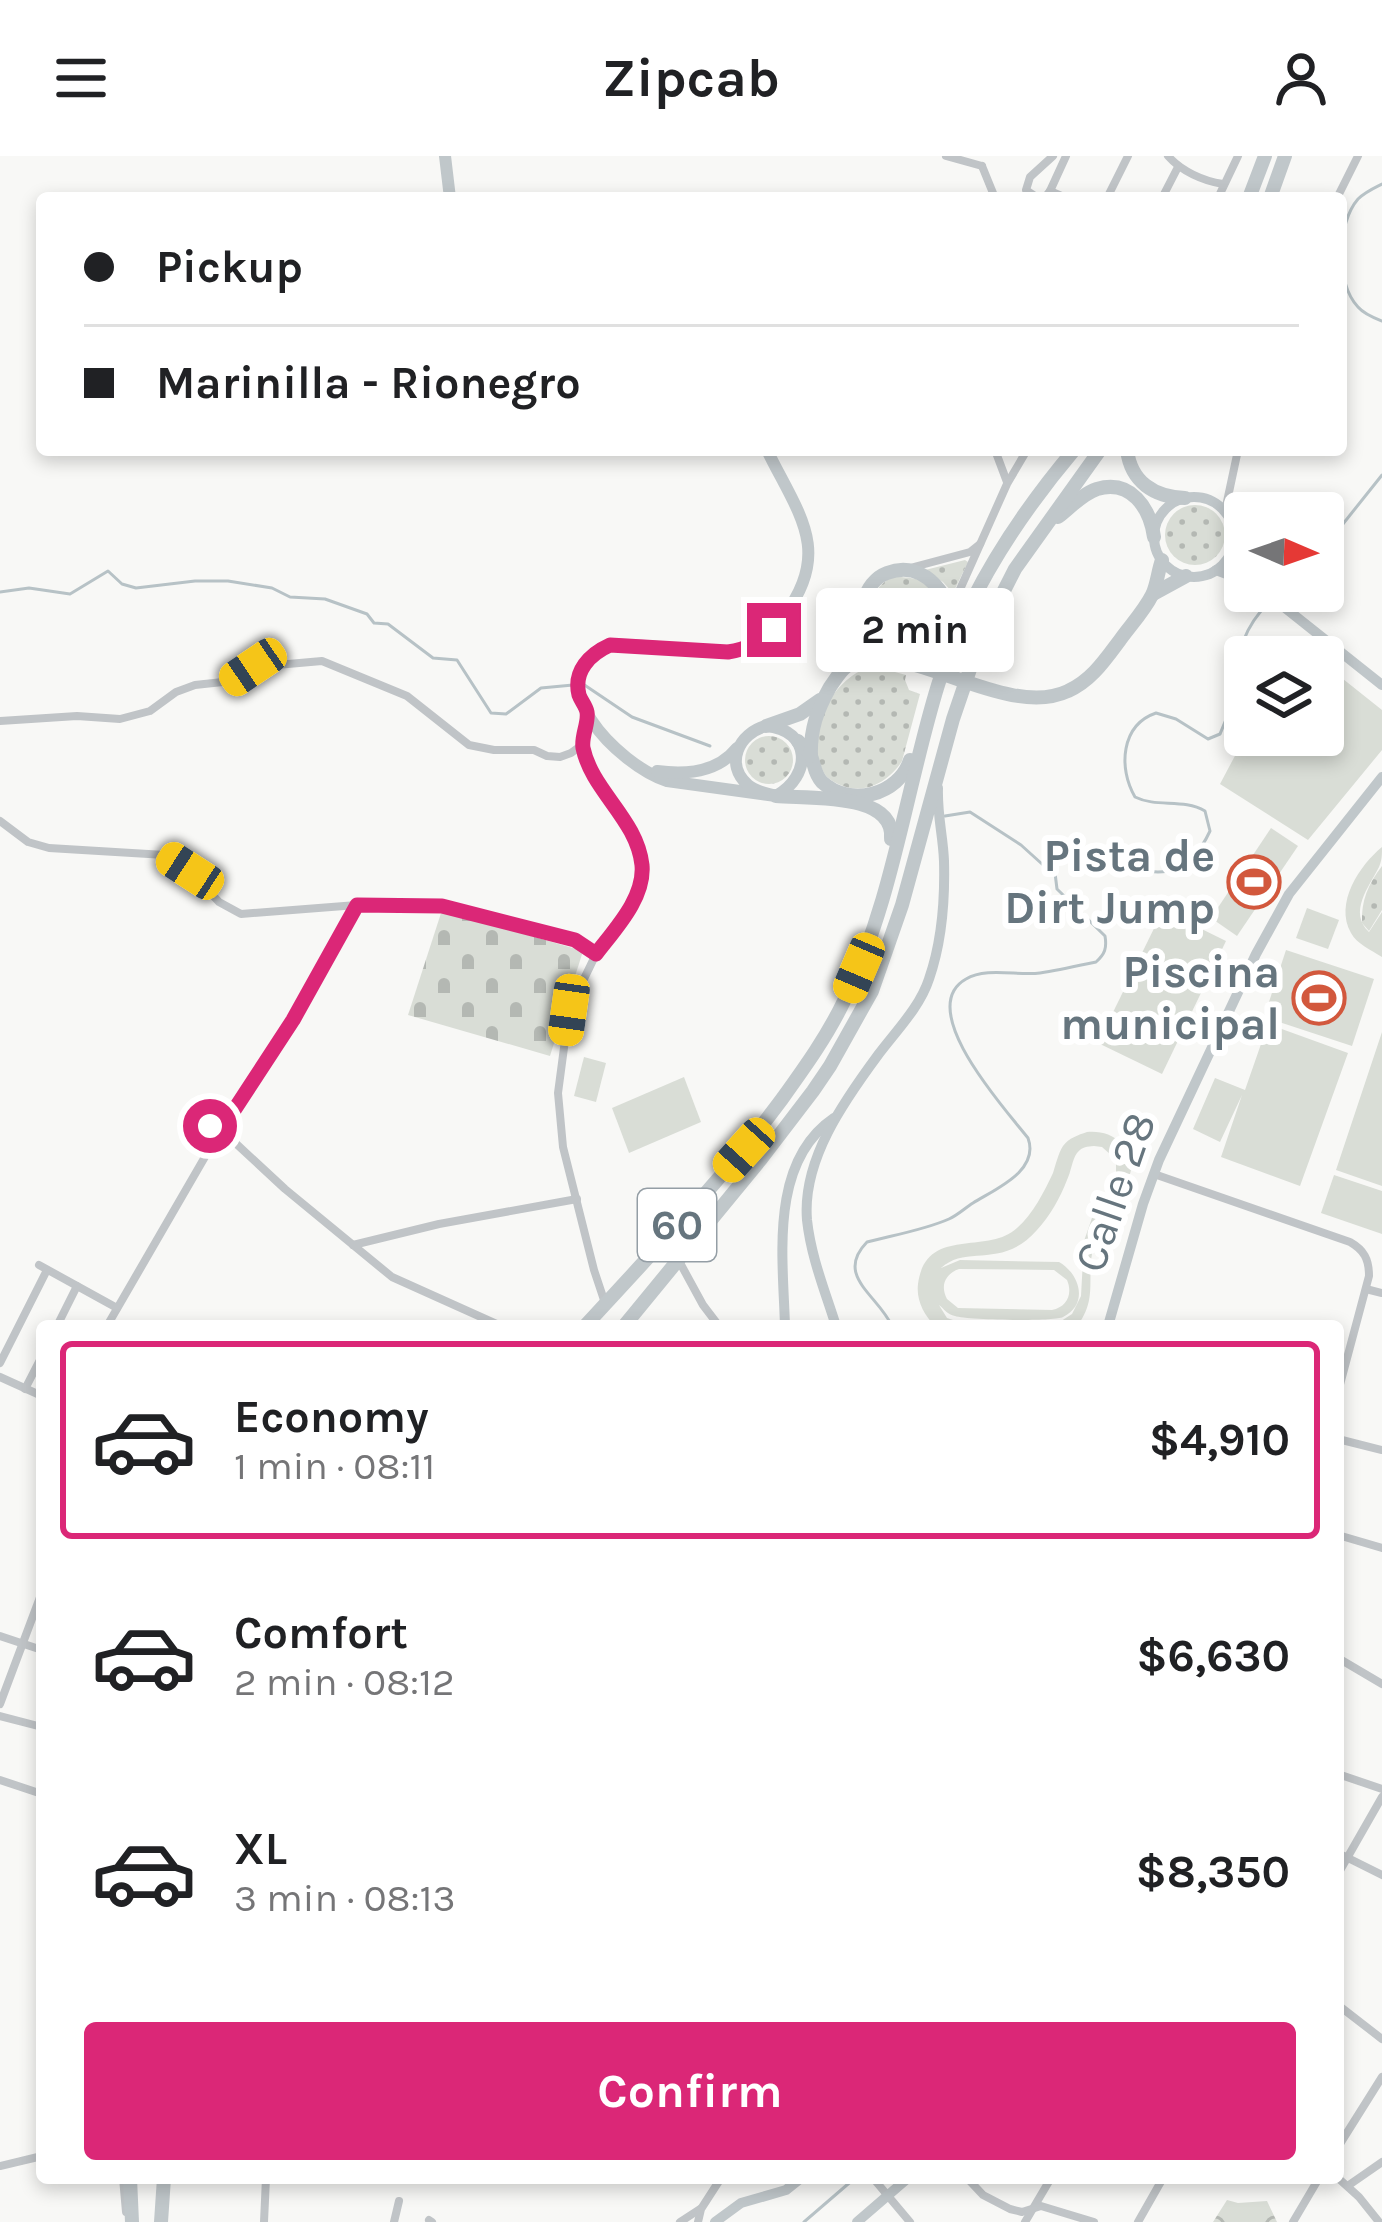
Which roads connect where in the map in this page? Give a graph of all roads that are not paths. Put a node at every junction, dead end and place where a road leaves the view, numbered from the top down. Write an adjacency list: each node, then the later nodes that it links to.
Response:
1 (445, 156): 16 (main road)
2 (946, 156): 11 (street)
3 (1053, 156): 13 (street)
4 (1066, 156): 15 (street)
5 (1128, 156): 21 (street)
6 (1168, 156): 12 (street)
7 (1238, 156): 14 (street)
8 (1264, 156): 24 (highway)
9 (1285, 156): 25 (highway)
10 (1358, 156): 26 (street)
11 (983, 161): 17 (street)
12 (1178, 167): 14 (street); 22 (street)
13 (1033, 174): 15 (street); 18 (street)
14 (1223, 184): 23 (street)
15 (1051, 186): 19 (street); 20 (street)
16 (449, 192)
17 (993, 192)
18 (1028, 192)
19 (1046, 192)
20 (1058, 192)
21 (1110, 192)
22 (1165, 192)
23 (1220, 192)
24 (1251, 192)
25 (1272, 192)
26 (1339, 192)
27 (770, 456): 54 (main road)
28 (997, 456): 34 (street)
29 (1023, 456): 34 (street)
30 (1068, 456): 50 (highway, 60)
31 (1096, 456): 38 (highway, 60)
32 (1128, 456): 36 (highway)
33 (1237, 456): 35 (street)
34 (1007, 484): 40 (street)
35 (1229, 492)
36 (1185, 498): 37 (main road); 39 (main road)
37 (1224, 510)
38 (1044, 528): 39 (highway); 62 (highway, 60)
39 (1154, 537): 41 (main road)
40 (982, 543): 43 (street); 49 (street)
41 (1162, 560): 46 (main road); 47 (highway)
42 (1224, 561): 44 (main road)
43 (901, 570): 49 (highway); 51 (highway)
44 (1216, 570): 45 (main road); 46 (main road)
45 (1224, 573)
46 (1186, 576): 47 (highway)
47 (1153, 594): 51 (highway)
48 (1292, 612): 52 (main road)
49 (953, 622): 50 (highway)
50 (951, 648): 56 (highway, 60)
51 (901, 662): 53 (highway)
52 (1382, 685)
53 (828, 692): 57 (highway); 60 (highway)
54 (588, 713): 59 (street); 61 (main road)
55 (0, 721): 59 (street)
56 (927, 723): 60 (highway); 66 (highway, 60)
57 (766, 726): 58 (main road); 60 (main road)
58 (741, 741): 61 (main road); 64 (main road)
59 (582, 745): 68 (street)
60 (806, 750): 64 (main road)
61 (633, 764): 64 (main road)
62 (939, 771): 69 (main road); 76 (highway, 60)
63 (1382, 777): 73 (main road, Calle 28)
64 (776, 796): 66 (highway)
65 (0, 821): 67 (street)
66 (888, 878): 80 (highway, 60)
67 (357, 905): 68 (street); 70 (street)
68 (596, 954): 74 (street)
69 (840, 1114): 88 (main road); 89 (main road)
70 (225, 1124): 71 (street); 72 (street)
71 (230, 1138): 72 (street); 75 (street)
72 (213, 1144): 81 (street)
73 (1154, 1174): 78 (street); 90 (main road, Calle 28)
74 (577, 1199): 75 (street); 80 (street)
75 (353, 1245): 84 (street)
76 (679, 1259): 86 (highway, 60); 87 (street)
77 (77, 1286): 81 (street); 82 (street); 91 (street)
78 (1366, 1289): 79 (street); 93 (street)
79 (1382, 1293)
80 (605, 1304): 85 (highway, 60)
81 (117, 1308): 83 (street)
82 (60, 1320)
83 (110, 1320)
84 (488, 1320)
85 (590, 1320)
86 (629, 1320)
87 (714, 1320)
88 (785, 1320)
89 (834, 1320)
90 (1110, 1320)
91 (0, 1363)
92 (36, 1369): 95 (street)
93 (1344, 1370)
94 (0, 1377): 95 (street)
95 (26, 1390): 96 (street)
96 (36, 1394)
97 (1344, 1440): 98 (street)
98 (1382, 1450)
99 (1344, 1536): 100 (street)
100 (1382, 1547)
101 (36, 1606): 103 (street)
102 (0, 1636): 103 (street)
103 (20, 1644): 104 (street); 107 (street)
104 (36, 1648)
105 (1344, 1662): 106 (street)
106 (1382, 1684)
107 (0, 1704)
108 (0, 1716): 109 (street)
109 (36, 1725)
110 (1344, 1777): 113 (street)
111 (0, 1780): 112 (street)
112 (36, 1792)
113 (1382, 1793): 114 (street)
114 (1344, 1853)
115 (1344, 1856): 116 (street)
116 (1382, 1875)
117 (1344, 2010): 118 (street)
118 (1382, 2038)
119 (1382, 2078): 120 (street)
120 (1344, 2138)
121 (36, 2157): 123 (street)
122 (1382, 2162): 136 (street)
123 (0, 2166)
124 (1344, 2183): 136 (street)
125 (127, 2184): 141 (highway)
126 (164, 2184): 142 (highway)
127 (266, 2184): 143 (street)
128 (717, 2184): 140 (street)
129 (794, 2184): 147 (main road)
130 (878, 2184): 137 (street)
131 (901, 2184): 137 (main road)
132 (974, 2184): 139 (street)
133 (1048, 2184): 139 (street)
134 (1160, 2184): 152 (street)
135 (1315, 2184): 153 (street)
136 (1348, 2186): 154 (street)
137 (888, 2195): 148 (main road); 149 (street)
138 (399, 2201): 144 (street)
139 (1033, 2207): 150 (street); 151 (street)
140 (701, 2209): 145 (street); 146 (street)
141 (130, 2222)
142 (161, 2222)
143 (264, 2222)
144 (394, 2222)
145 (680, 2222)
146 (698, 2222)
147 (715, 2222)
148 (857, 2222)
149 (910, 2222)
150 (1025, 2222)
151 (1094, 2222)
152 (1138, 2222)
153 (1293, 2222)
154 (1379, 2222)

